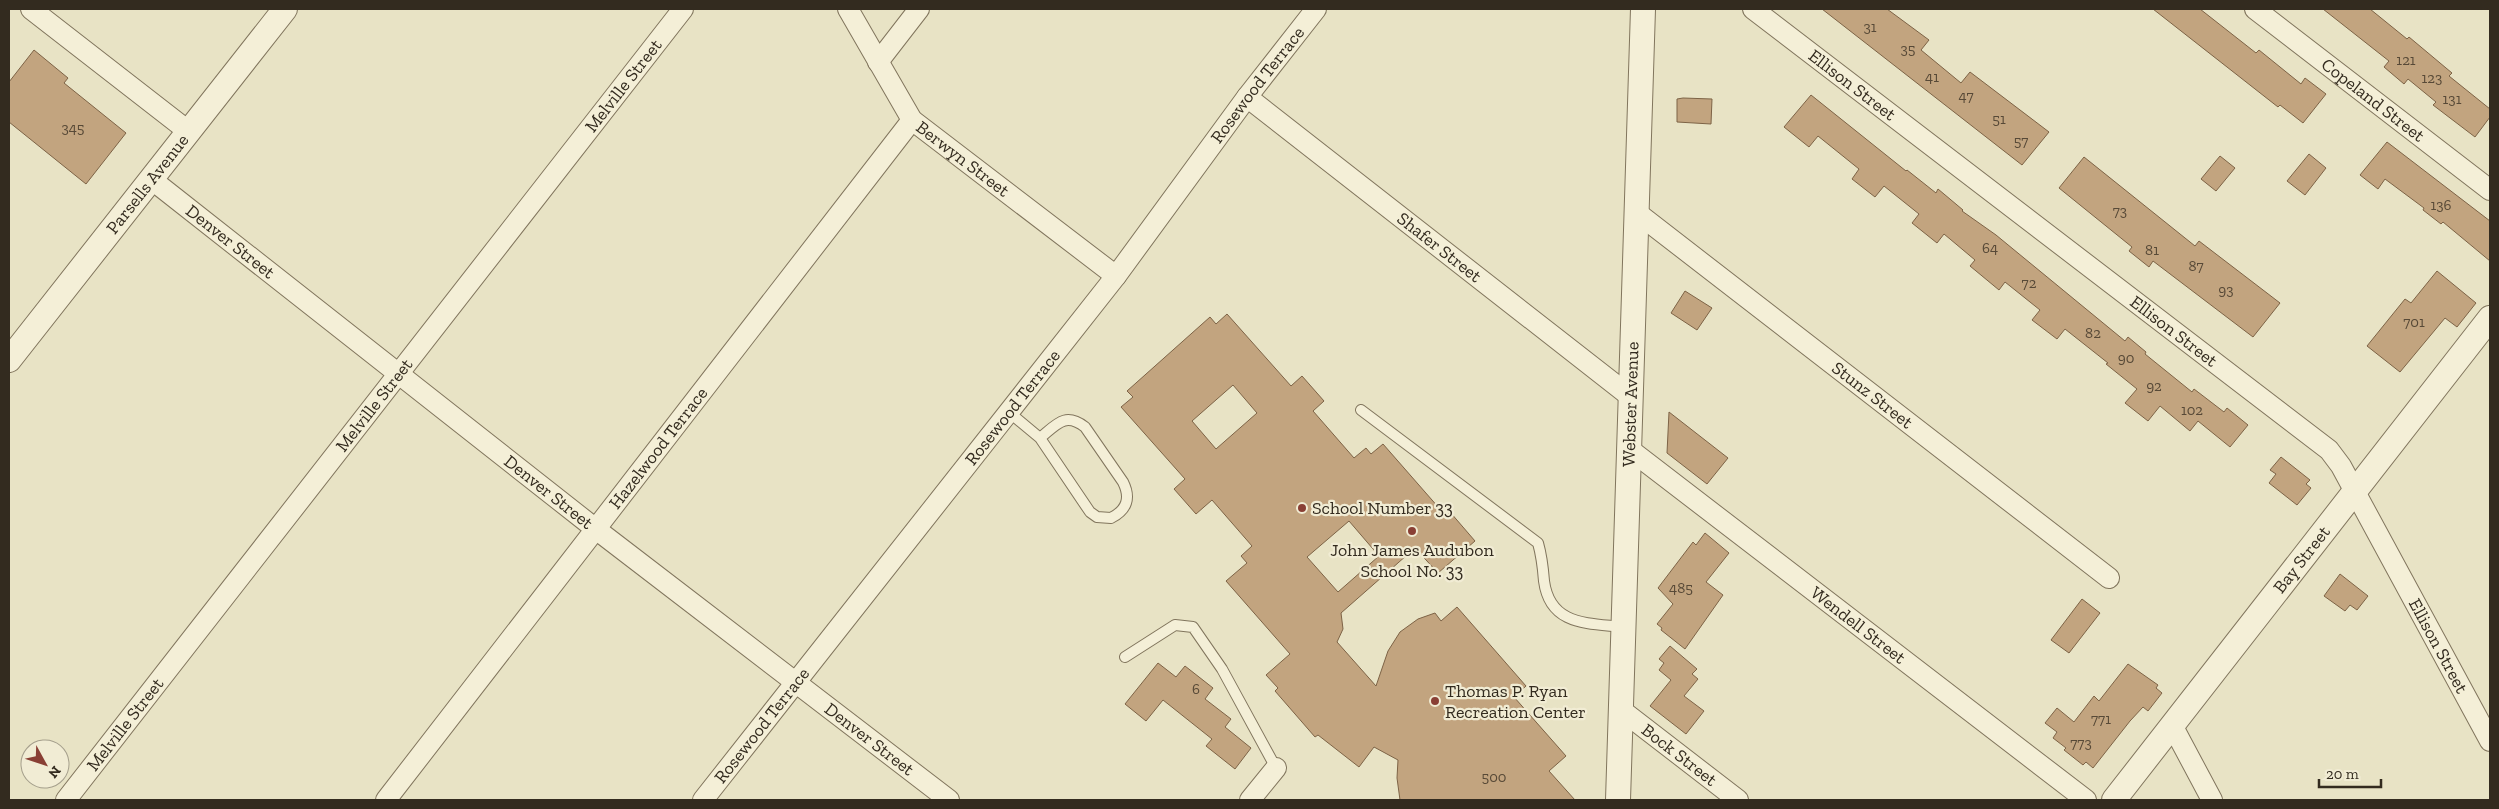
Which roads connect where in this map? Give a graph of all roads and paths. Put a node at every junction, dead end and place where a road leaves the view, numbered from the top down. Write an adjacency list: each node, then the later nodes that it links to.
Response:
1 (31, 9): 13 (street)
2 (285, 9): 13 (street, Parsells Avenue)
3 (683, 9): 20 (street, Melville Street)
4 (848, 9): 10 (street, Berwyn Street)
5 (919, 9): 10 (street)
6 (1316, 9): 11 (street, Rosewood Terrace)
7 (1643, 9): 16 (street, Webster Avenue)
8 (1753, 9): 26 (street, Ellison Street)
9 (2256, 9): 15 (street, Copeland Street)
10 (878, 62): 12 (street, Berwyn Street)
11 (1247, 97): 17 (street, Rosewood Terrace); 21 (street, Shafer Street)
12 (912, 120): 17 (street, Berwyn Street); 27 (street, Hazelwood Terrace)
13 (188, 131): 14 (street, Parsells Avenue)
14 (151, 179): 19 (street, Parsells Avenue); 20 (street, Denver Street)
15 (2490, 190)
16 (1636, 212): 21 (street, Webster Avenue); 28 (street, Stunz Street)
17 (1116, 276): 23 (street, Rosewood Terrace)
18 (2490, 318): 26 (street, Bay Street)
19 (9, 360)
20 (399, 374): 27 (street, Denver Street); 36 (street, Melville Street)
21 (1631, 397): 25 (street, Webster Avenue)
22 (1361, 410): 29 (lane)
23 (1010, 413): 24 (lane); 31 (street, Rosewood Terrace)
24 (1040, 438): 24 (lane)
25 (1629, 449): 29 (street, Webster Avenue); 43 (street, Wendell Street)
26 (2354, 492): 33 (street, Bay Street); 34 (street, Ellison Street)
27 (597, 530): 31 (street, Denver Street); 37 (street, Hazelwood Terrace)
28 (2109, 578)
29 (1623, 627): 32 (street, Webster Avenue)
30 (1125, 657): 35 (lane)
31 (796, 682): 38 (street, Rosewood Terrace); 39 (street, Denver Street)
32 (1620, 709): 41 (street, Webster Avenue); 42 (street, Bock Street)
33 (2172, 725): 44 (street, Bay Street); 45 (street)
34 (2490, 741)
35 (1276, 768): 40 (street)
36 (66, 800)
37 (386, 800)
38 (703, 800)
39 (950, 800)
40 (1250, 800)
41 (1618, 800)
42 (1738, 800)
43 (2086, 800)
44 (2114, 800)
45 (2212, 800)

